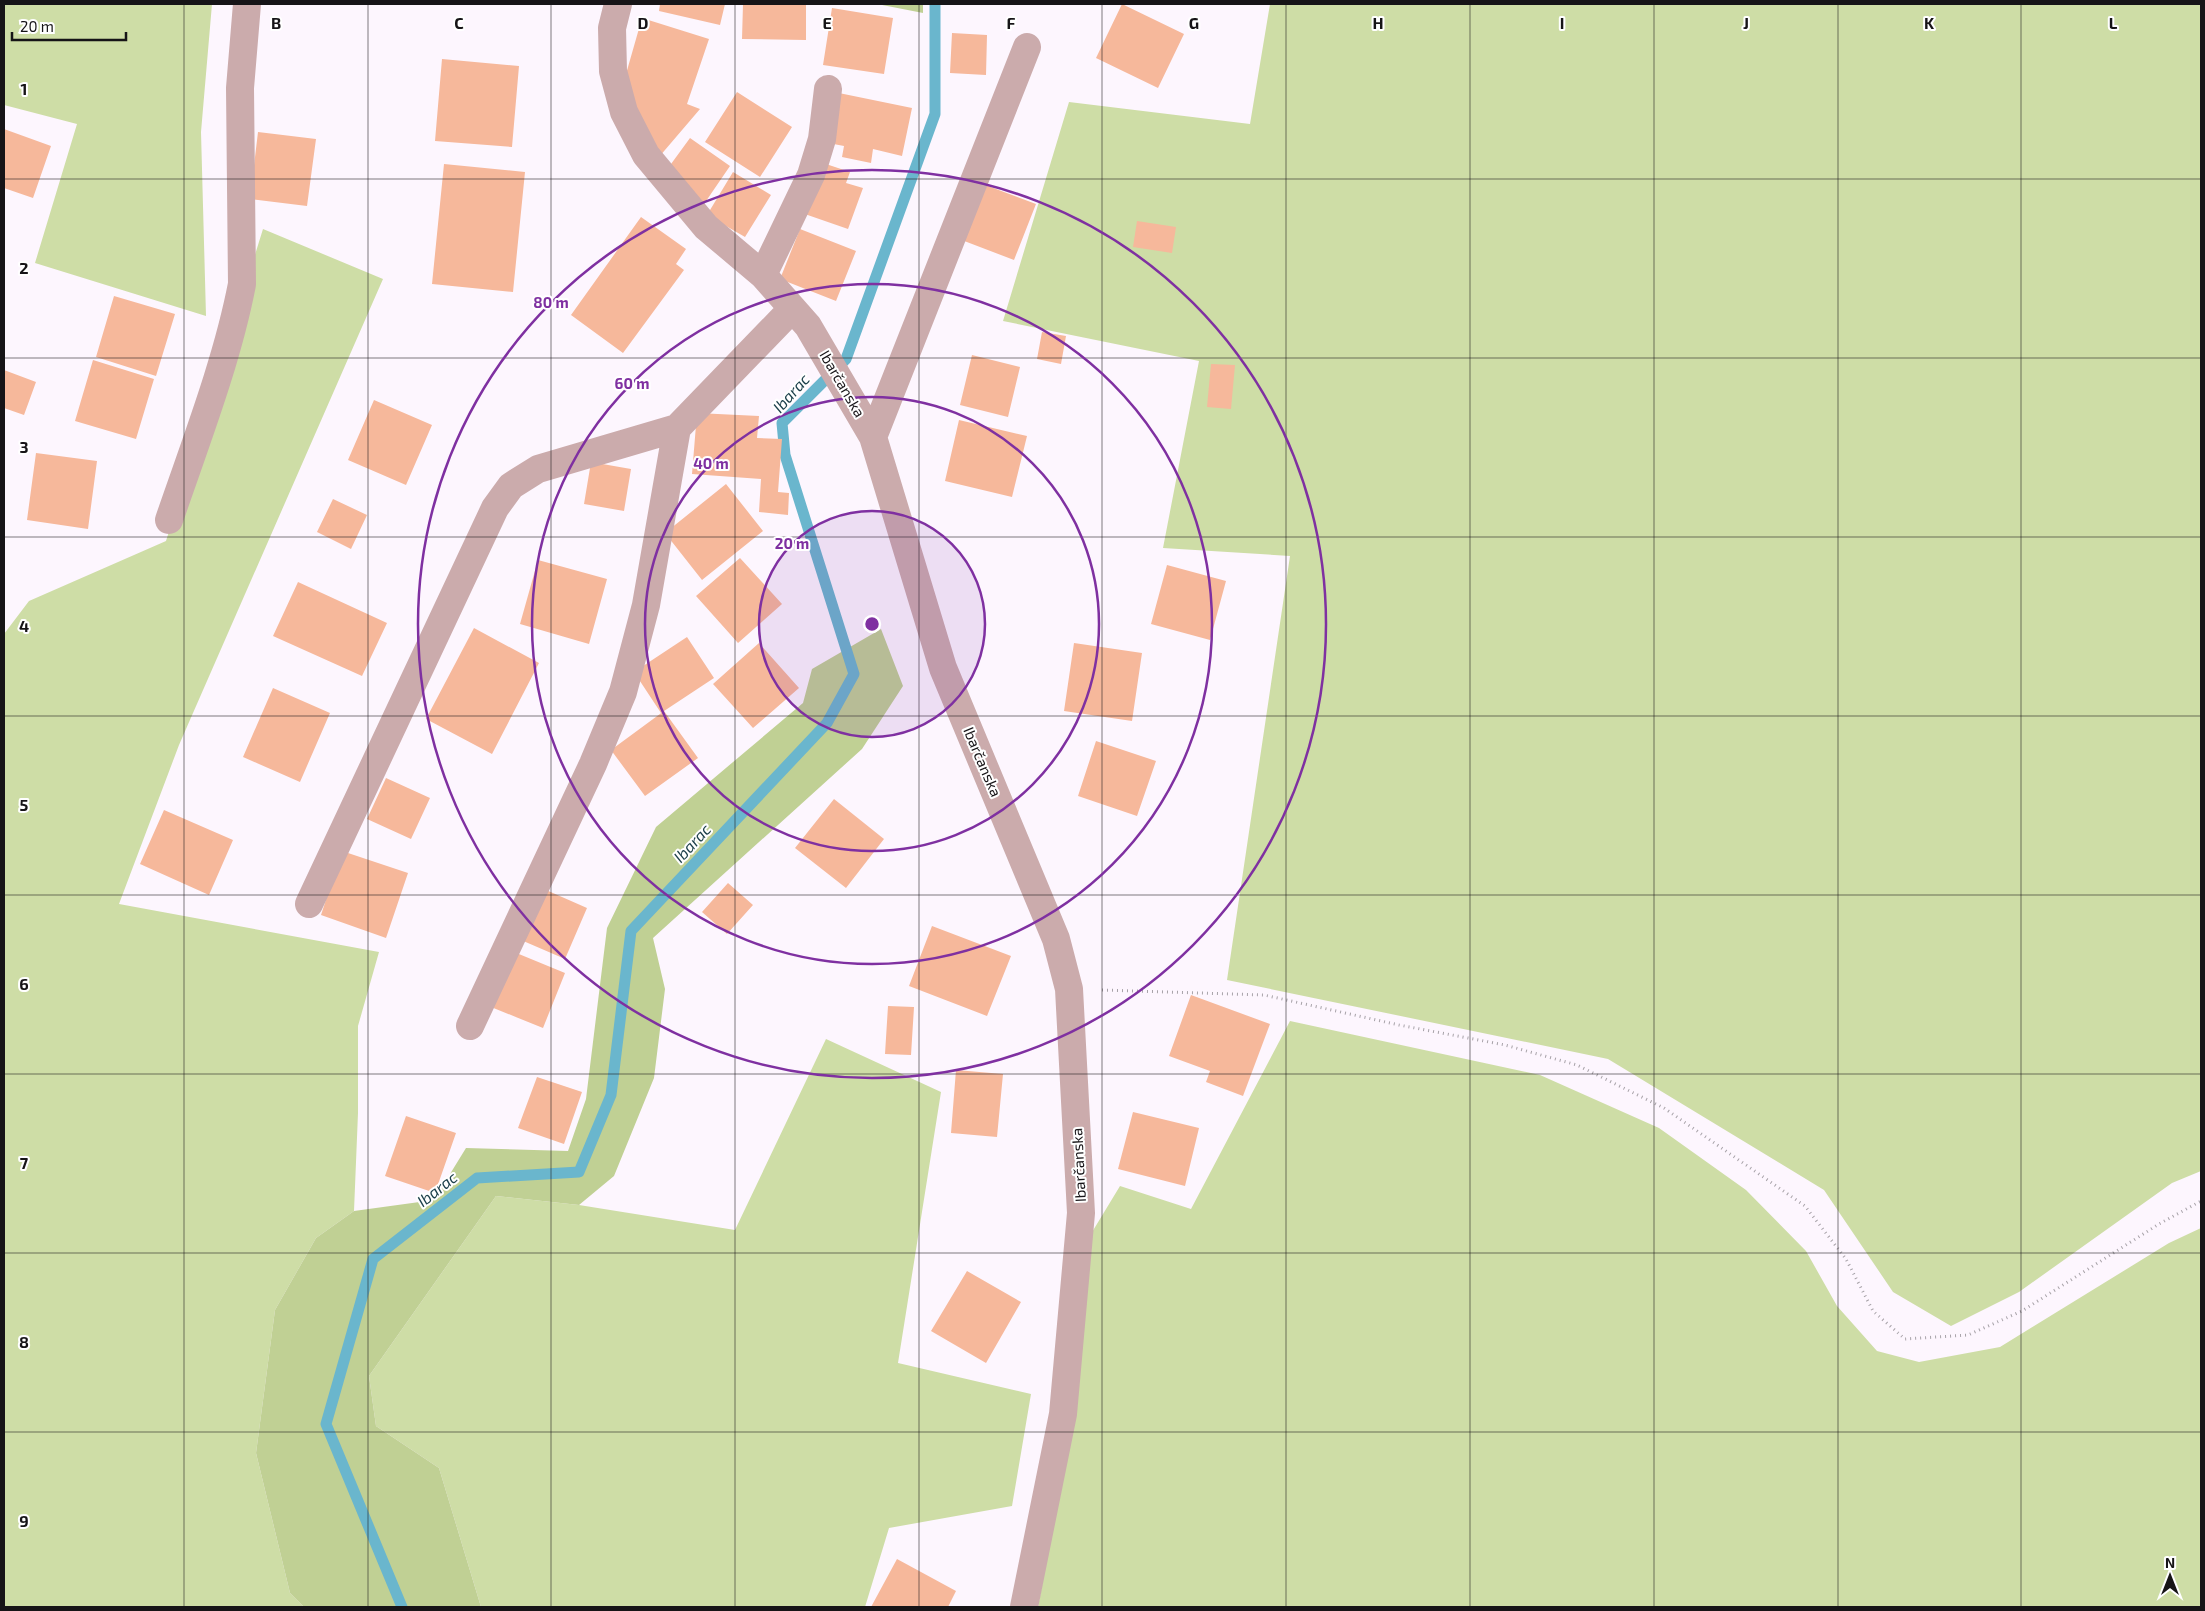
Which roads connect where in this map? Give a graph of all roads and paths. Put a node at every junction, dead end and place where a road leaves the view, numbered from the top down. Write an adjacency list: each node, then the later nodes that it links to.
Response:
1 (247, 4): 9 (street)
2 (618, 4): 5 (street, Ibarčanska)
3 (1027, 47): 8 (street)
4 (828, 89): 5 (street)
5 (763, 275): 6 (street, Ibarčanska)
6 (800, 318): 7 (street); 8 (street, Ibarčanska)
7 (677, 428): 10 (street); 12 (street)
8 (873, 437): 11 (street, Ibarčanska)
9 (169, 520)
10 (309, 904)
11 (1070, 989): 13 (path); 14 (street, Ibarčanska)
12 (470, 1026)
13 (2201, 1201)
14 (1024, 1607)

